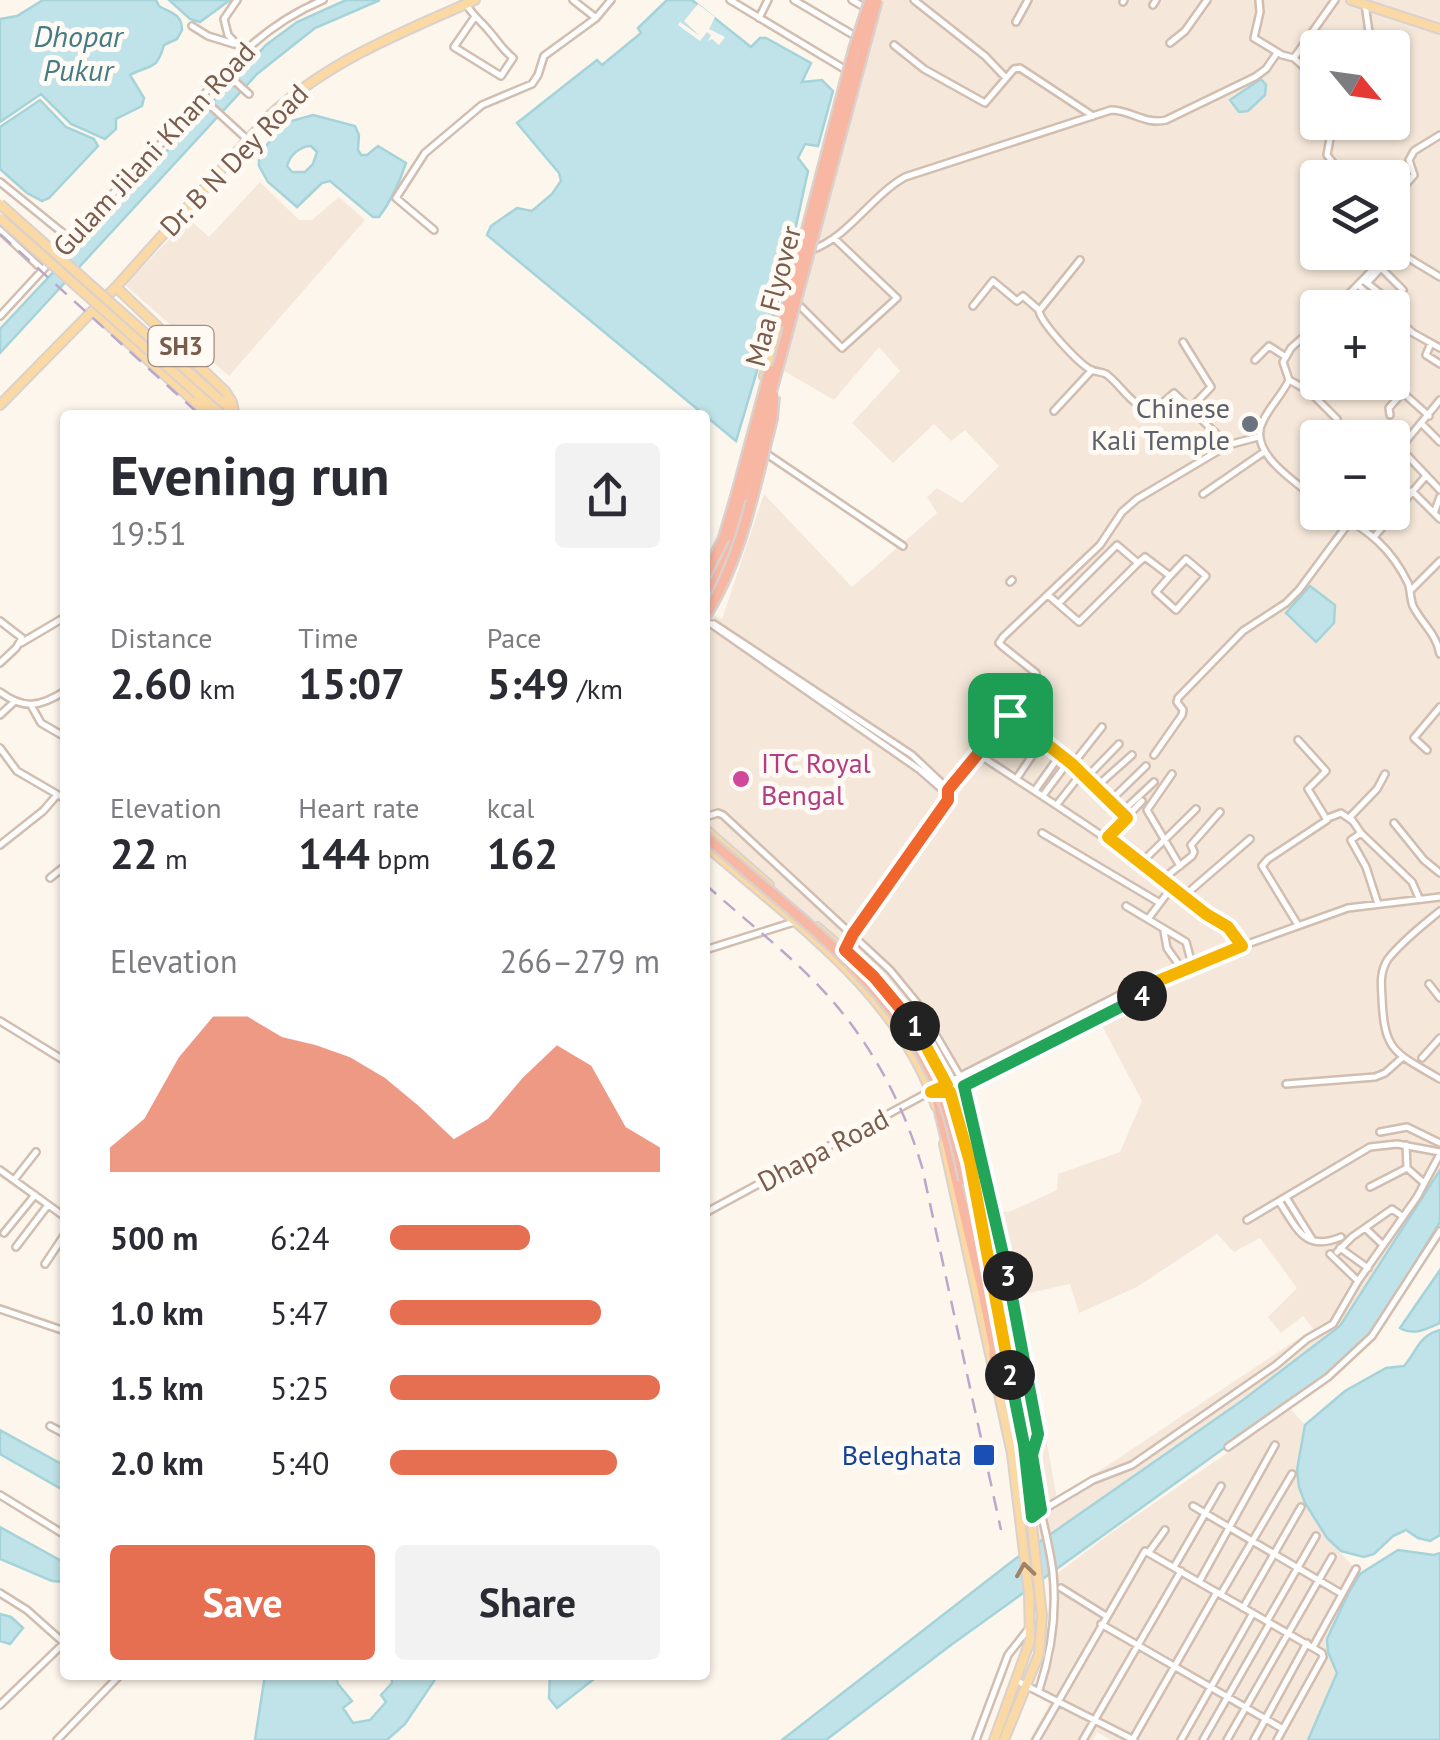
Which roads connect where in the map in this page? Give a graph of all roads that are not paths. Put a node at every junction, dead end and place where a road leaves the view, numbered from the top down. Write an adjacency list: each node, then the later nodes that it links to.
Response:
1 (237, 0): 28 (street)
2 (322, 0): 28 (street, Gulam Jilani Khan Road)
3 (573, 0): 19 (street)
4 (611, 0): 19 (street)
5 (730, 0): 20 (street)
6 (768, 0): 20 (street)
7 (794, 0): 25 (street)
8 (852, 0): 15 (street)
9 (914, 0): 34 (street)
10 (1028, 0): 21 (street)
11 (1207, 0): 26 (street)
12 (1259, 0): 29 (street)
13 (1335, 0): 30 (street)
14 (1351, 0): 17 (main road)
15 (872, 1): 25 (main road); 49 (main road); 73 (highway, Maa Flyover, bridge); 106 (highway, Maa Flyover, bridge)
16 (470, 2): 18 (street); 39 (main road, Dr. B N Dey Road)
17 (1365, 4): 23 (street); 24 (main road)
18 (474, 18): 18 (street)
19 (596, 18): 45 (street)
20 (759, 18): 32 (street)
21 (1016, 22)
22 (192, 26): 28 (street)
23 (1369, 30)
24 (1440, 30)
25 (855, 36): 32 (main road)
26 (1170, 43)
27 (894, 45): 34 (street)
28 (240, 48): 36 (street, Gulam Jilani Khan Road)
29 (1277, 53): 30 (street); 37 (street)
30 (1294, 58): 31 (street)
31 (1300, 64)
32 (846, 70): 48 (main road)
33 (229, 76): 35 (street)
34 (1006, 78): 37 (street)
35 (248, 94)
36 (204, 100): 39 (street); 46 (street, Gulam Jilani Khan Road)
37 (1094, 116): 47 (street)
38 (1440, 135): 40 (street)
39 (248, 140): 57 (main road, Dr. B N Dey Road)
40 (1409, 160)
41 (0, 182): 46 (street)
42 (0, 204): 76 (main road, bridge)
43 (0, 218): 76 (main road, bridge)
44 (0, 230): 52 (street)
45 (434, 230)
46 (70, 238): 52 (street, Gulam Jilani Khan Road)
47 (834, 238): 49 (street); 60 (street)
48 (800, 248): 49 (street); 111 (main road)
49 (812, 250): 60 (main road)
50 (1080, 260): 62 (street)
51 (1410, 260): 55 (street)
52 (43, 270): 64 (street, Gulam Jilani Khan Road)
53 (1376, 270): 56 (street)
54 (1384, 270): 56 (street)
55 (1440, 277)
56 (1363, 283): 58 (street); 59 (street)
57 (116, 286): 63 (main road, Dr. B N Dey Road); 85 (main road, SH3)
58 (1355, 290)
59 (1369, 290)
60 (797, 303): 119 (main road)
61 (973, 306): 62 (street)
62 (1039, 310): 74 (street)
63 (93, 311): 80 (main road, Dr. B N Dey Road); 82 (main road, SH3)
64 (0, 316)
65 (1410, 329): 68 (street)
66 (1182, 342): 81 (street)
67 (1300, 343): 70 (street)
68 (1430, 343): 69 (street); 72 (street)
69 (1440, 348)
70 (1286, 357): 71 (street); 75 (street)
71 (1255, 360)
72 (1440, 364)
73 (776, 368): 117 (highway, Maa Flyover, bridge); 121 (highway, bridge)
74 (1092, 370): 81 (street); 86 (street)
75 (1289, 380): 89 (street); 91 (street)
76 (201, 389): 83 (main road); 84 (main road)
77 (1410, 399): 88 (street)
78 (1396, 400): 87 (street)
79 (1440, 400): 88 (street)
80 (0, 405)
81 (1190, 409): 93 (street)
82 (204, 410)
83 (218, 410)
84 (230, 410)
85 (234, 410)
86 (1054, 412)
87 (1390, 415)
88 (1428, 416): 90 (street)
89 (1338, 419)
90 (1422, 424): 92 (street); 96 (street)
91 (1258, 437): 93 (street); 94 (street)
92 (1440, 442)
93 (1228, 445): 107 (street)
94 (1264, 452): 97 (street); 99 (street)
95 (767, 454): 108 (street)
96 (1425, 476): 98 (street); 100 (street)
97 (1300, 482)
98 (1412, 491): 101 (street); 105 (street)
99 (1204, 494)
100 (1440, 494): 101 (street)
101 (1434, 512): 102 (street)
102 (1440, 520)
103 (1344, 530): 143 (street)
104 (1367, 530): 105 (street)
105 (1376, 536): 116 (street)
106 (724, 538): 113 (highway, bridge); 114 (highway, Maa Flyover, bridge)
107 (1100, 545): 109 (street); 118 (street)
108 (904, 546)
109 (1109, 553): 112 (street); 120 (street)
110 (1440, 560): 116 (street)
111 (710, 563)
112 (1138, 563): 115 (street); 120 (street)
113 (710, 566)
114 (710, 575)
115 (1170, 576): 115 (street)
116 (1410, 591): 125 (street)
117 (710, 593)
118 (1050, 593): 120 (street); 133 (street)
119 (710, 597)
120 (1057, 601)
121 (710, 607)
122 (60, 620): 124 (street)
123 (0, 621): 124 (street)
124 (21, 643): 126 (street)
125 (1440, 654)
126 (0, 664)
127 (0, 692): 129 (street)
128 (60, 693): 130 (street)
129 (14, 702): 130 (street); 132 (street)
130 (32, 706): 135 (street)
131 (1440, 707): 140 (street)
132 (0, 715)
133 (1010, 715): 137 (street); 141 (street)
134 (1102, 727): 145 (street)
135 (60, 734)
136 (1298, 740): 165 (street)
137 (1042, 741): 144 (street); 150 (street)
138 (1119, 744): 149 (street)
139 (0, 748): 155 (street)
140 (1427, 750)
141 (978, 754): 150 (street); 154 (street)
142 (1132, 755): 152 (street)
143 (1154, 755)
144 (1060, 756): 145 (street); 153 (street)
145 (1070, 763): 149 (street); 156 (street)
146 (1146, 766): 158 (street)
147 (1172, 774): 172 (street)
148 (1384, 774): 166 (street)
149 (1084, 776): 152 (street); 160 (street)
150 (1017, 778): 153 (street)
151 (1154, 782): 164 (street)
152 (1096, 787): 158 (street)
153 (1036, 789): 156 (street)
154 (946, 791): 154 (street); 195 (street)
155 (57, 794): 157 (street); 176 (street)
156 (1044, 794): 160 (street)
157 (60, 796)
158 (1110, 800): 164 (street)
159 (1142, 801): 164 (street)
160 (1058, 803): 170 (street)
161 (1196, 809): 172 (street)
162 (1220, 812): 178 (street)
163 (710, 815): 195 (street)
164 (1124, 815): 170 (street)
165 (1328, 818): 166 (street); 193 (street)
166 (1351, 820): 169 (street)
167 (1394, 823): 180 (street)
168 (1042, 833): 187 (street)
169 (1361, 833): 186 (street); 188 (street)
170 (1108, 837): 177 (street)
171 (1250, 839): 184 (street)
172 (1164, 840): 177 (street); 178 (street)
173 (710, 842): 198 (main road)
174 (710, 842): 224 (highway, bridge)
175 (710, 843): 192 (main road)
176 (0, 845)
177 (1142, 862): 182 (street)
178 (1180, 866): 182 (street)
179 (60, 870): 181 (street)
180 (1440, 873)
181 (50, 878)
182 (1163, 879): 183 (street)
183 (1172, 886): 184 (street); 187 (street)
184 (1184, 896): 196 (street)
185 (1440, 896): 186 (street, Dhapa Road)
186 (1419, 898): 188 (street, Dhapa Road)
187 (1160, 903): 191 (street)
188 (1378, 904): 193 (street, Dhapa Road)
189 (1126, 906): 191 (street)
190 (1440, 910): 207 (street)
191 (1148, 919): 194 (street)
192 (794, 922): 197 (street); 214 (main road)
193 (1298, 925): 196 (street, Dhapa Road)
194 (1164, 928): 199 (street); 200 (street)
195 (853, 934): 198 (street); 209 (street)
196 (1242, 946): 199 (street, Dhapa Road)
197 (710, 948)
198 (845, 950): 213 (main road)
199 (1193, 968): 200 (street, Dhapa Road)
200 (1184, 972): 201 (street, Dhapa Road)
201 (1153, 983): 209 (street, Dhapa Road); 212 (street)
202 (1429, 984): 203 (street)
203 (1440, 998)
204 (0, 1021): 206 (street)
205 (1440, 1038): 208 (street)
206 (60, 1057)
207 (1402, 1057): 210 (street); 211 (street)
208 (1422, 1058)
209 (961, 1078): 212 (street); 213 (street, Dhapa Road)
210 (1440, 1079)
211 (1286, 1084)
212 (964, 1086): 213 (street); 257 (street)
213 (948, 1089): 214 (street, Dhapa Road); 246 (main road)
214 (931, 1092): 229 (street, Dhapa Road); 247 (main road)
215 (1380, 1132): 216 (street)
216 (1440, 1143)
217 (1406, 1145): 219 (street); 220 (street); 227 (street)
218 (36, 1152): 222 (street)
219 (1440, 1153): 223 (street)
220 (1406, 1168): 223 (street); 225 (street)
221 (1, 1173): 222 (street)
222 (14, 1180): 226 (street)
223 (1424, 1183): 231 (street)
224 (962, 1184): 246 (highway); 247 (highway)
225 (1370, 1188)
226 (35, 1195): 228 (street); 235 (street)
227 (1284, 1201): 232 (street); 236 (street)
228 (48, 1205): 230 (street); 239 (street)
229 (710, 1210)
230 (60, 1213)
231 (1402, 1216): 233 (street); 238 (street)
232 (1247, 1220)
233 (1365, 1228): 238 (street); 240 (street)
234 (1440, 1232): 251 (street)
235 (4, 1233)
236 (1342, 1237)
237 (60, 1241): 241 (street)
238 (1382, 1244): 242 (street)
239 (16, 1247)
240 (1336, 1252): 242 (street); 243 (street)
241 (44, 1264)
242 (1368, 1268): 243 (street)
243 (1358, 1281): 257 (street)
244 (0, 1309): 245 (street)
245 (60, 1332)
246 (1010, 1374): 259 (main road)
247 (994, 1376): 282 (main road, one-way to 247)
248 (50, 1426): 249 (street)
249 (60, 1431)
250 (1275, 1445): 260 (street)
251 (1228, 1447)
252 (1292, 1474): 264 (street)
253 (1222, 1486): 258 (street)
254 (0, 1495): 262 (street)
255 (1192, 1506): 258 (street)
256 (1301, 1507): 266 (street)
257 (1041, 1510): 259 (street); 293 (street)
258 (1206, 1514): 260 (street); 269 (street)
259 (1032, 1517): 291 (main road)
260 (1229, 1528): 264 (street); 272 (street)
261 (1165, 1530): 265 (street)
262 (60, 1532)
263 (1316, 1536): 268 (street)
264 (1251, 1541): 266 (street); 275 (street)
265 (1150, 1552): 269 (street); 279 (street)
266 (1274, 1554): 268 (street); 277 (street)
267 (1332, 1556): 271 (street)
268 (1298, 1568): 271 (street); 280 (street)
269 (1177, 1569): 272 (street); 285 (street)
270 (1356, 1569): 276 (street)
271 (1319, 1581): 276 (street); 283 (street)
272 (1199, 1582): 275 (street)
273 (1060, 1588): 279 (street)
274 (0, 1593): 284 (street)
275 (1219, 1593): 277 (street); 288 (street)
276 (1342, 1594): 286 (street)
277 (1244, 1608): 278 (street)
278 (1254, 1614): 280 (street); 292 (street)
279 (1106, 1616): 281 (street)
280 (1268, 1622): 283 (street); 296 (street)
281 (1102, 1624): 285 (street); 297 (street)
282 (1031, 1625): 290 (main road); 304 (street)
283 (1290, 1634): 286 (street); 299 (street)
284 (60, 1639)
285 (1138, 1645): 288 (street); 301 (street)
286 (1310, 1645): 300 (street); 302 (street)
287 (60, 1646): 295 (street)
288 (1174, 1666): 292 (street); 309 (street)
289 (115, 1680): 303 (street)
290 (1016, 1681): 291 (street); 305 (main road)
291 (1028, 1685): 293 (street); 306 (main road)
292 (1211, 1688): 296 (street); 310 (street)
293 (1039, 1690): 297 (street)
294 (0, 1691): 295 (street)
295 (8, 1698): 298 (street)
296 (1228, 1698): 299 (street); 311 (street)
297 (1058, 1699): 301 (street); 307 (street)
298 (0, 1705)
299 (1246, 1708): 300 (street); 312 (street)
300 (1266, 1719): 302 (street); 313 (street)
301 (1094, 1720): 308 (street); 309 (street)
302 (1283, 1729): 314 (street)
303 (57, 1740)
304 (976, 1740)
305 (994, 1740)
306 (1004, 1740)
307 (1036, 1740)
308 (1083, 1740)
309 (1134, 1740)
310 (1181, 1740)
311 (1203, 1740)
312 (1227, 1740)
313 (1254, 1740)
314 (1277, 1740)

